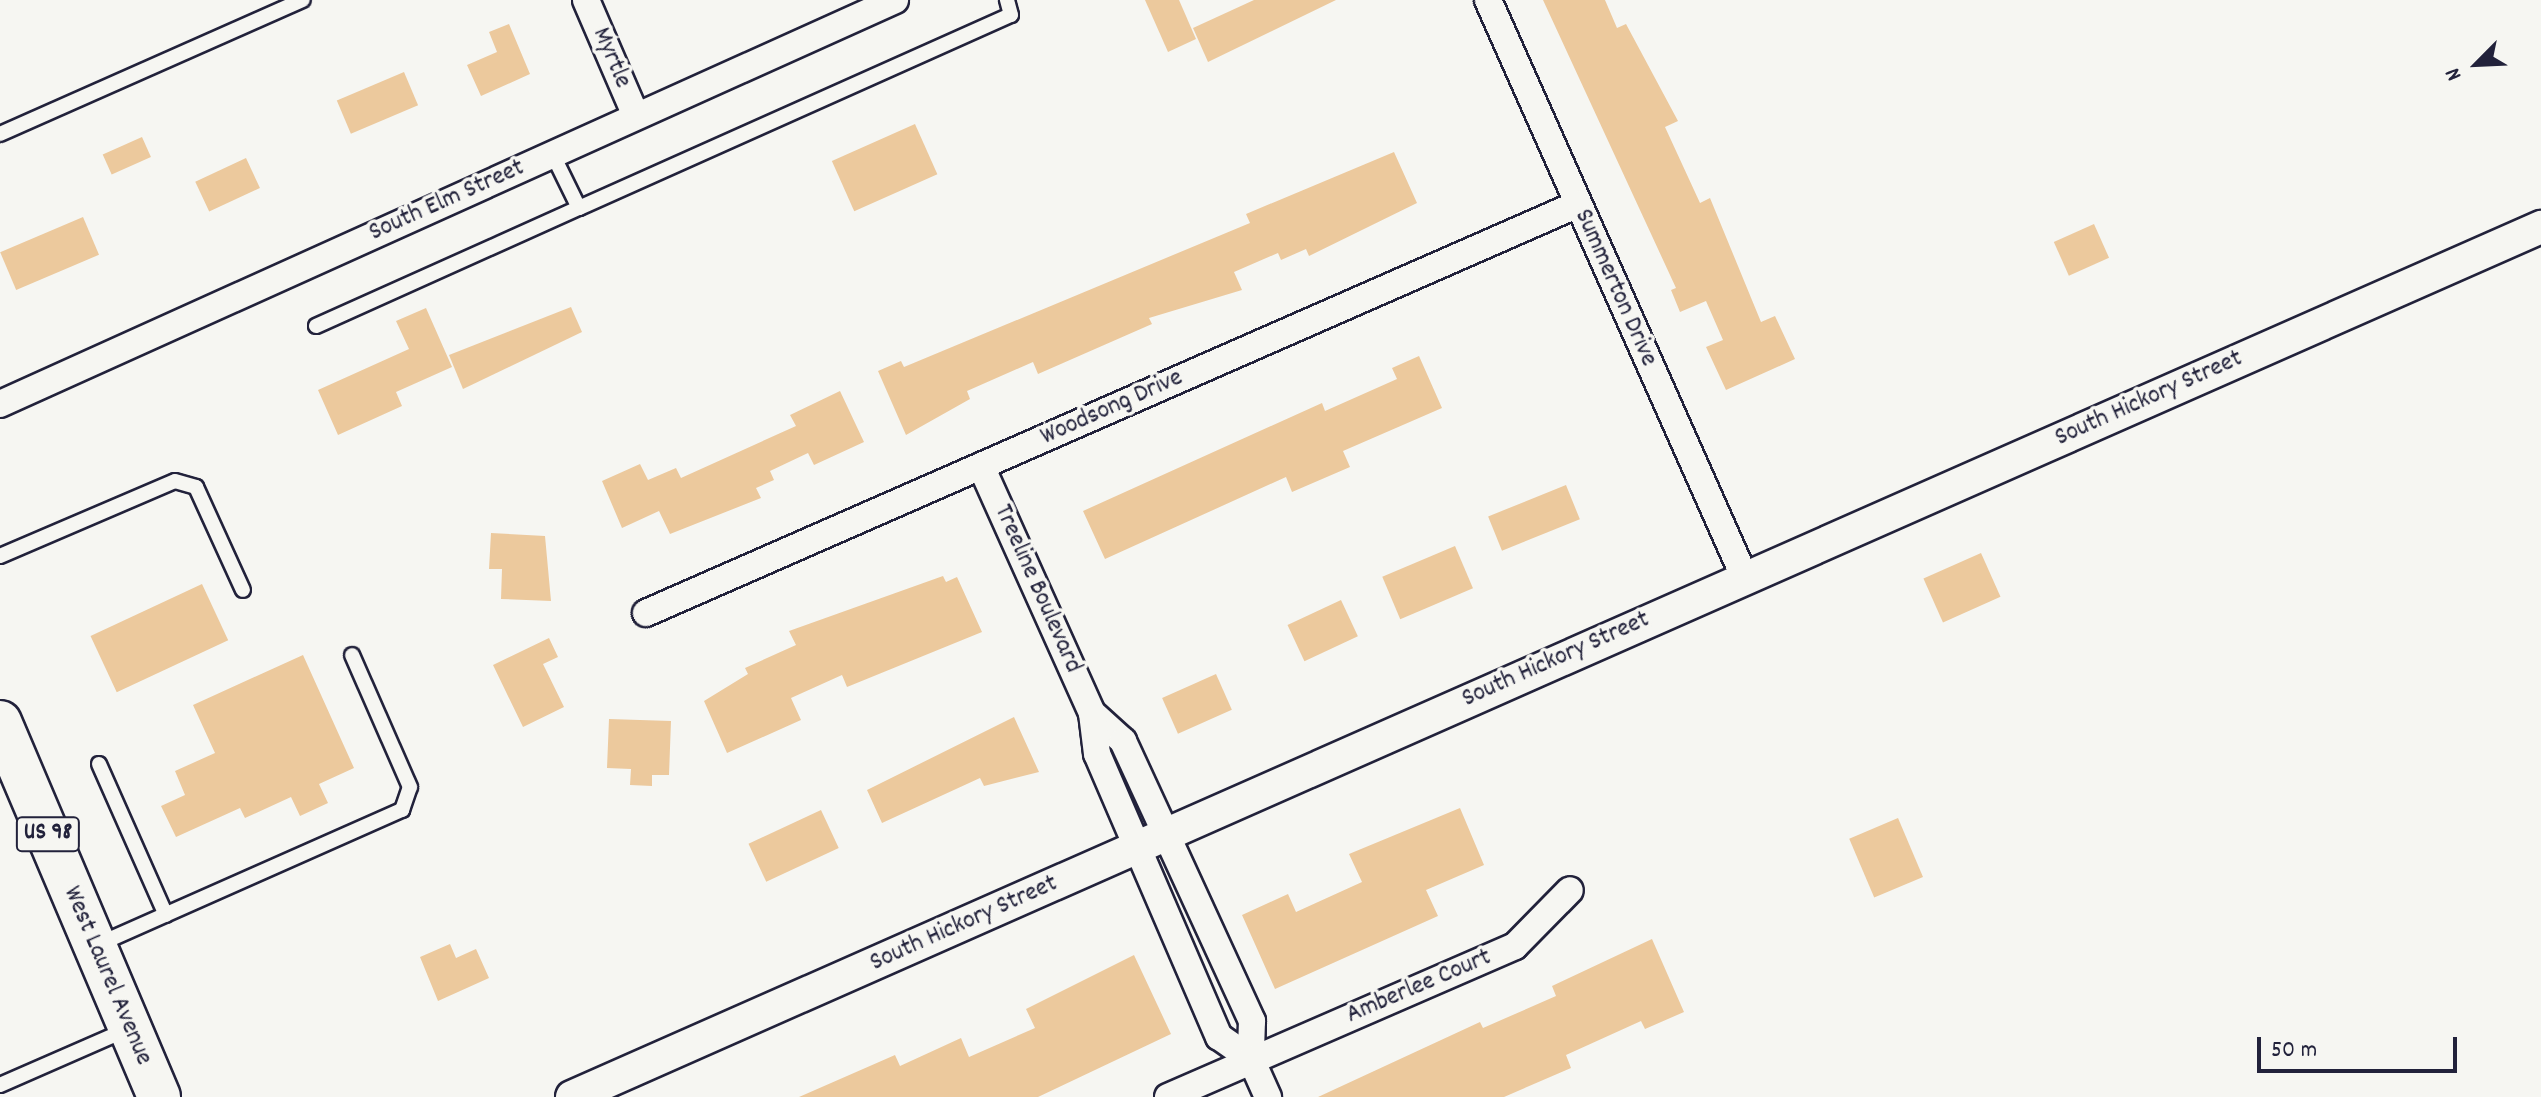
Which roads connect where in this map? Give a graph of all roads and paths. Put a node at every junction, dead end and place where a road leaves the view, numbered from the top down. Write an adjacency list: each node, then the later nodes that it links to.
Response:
1 (303, 0): 7 (lane)
2 (586, 0): 6 (street, Myrtle)
3 (895, 0): 6 (street, South Elm Street)
4 (1007, 0): 10 (lane)
5 (1488, 0): 9 (street, Summerton Drive)
6 (636, 116): 8 (street, South Elm Street)
7 (0, 134)
8 (553, 155): 10 (lane); 13 (street, South Elm Street)
9 (1578, 204): 14 (street, Woodsong Drive); 16 (street, Summerton Drive)
10 (579, 208): 12 (lane)
11 (2541, 227): 16 (street, South Hickory Street)
12 (316, 326)
13 (0, 404)
14 (981, 466): 18 (street, Woodsong Drive); 20 (street, Treeline Boulevard)
15 (0, 556): 17 (lane)
16 (1744, 576): 23 (street, South Hickory Street)
17 (243, 590)
18 (646, 613)
19 (352, 655): 26 (lane)
20 (1092, 713): 23 (street, Treeline Boulevard); 24 (street, Treeline Boulevard)
21 (0, 722): 27 (main road, West Laurel Avenue / US 98)
22 (99, 764): 26 (lane)
23 (1166, 834): 24 (street, South Hickory Street); 29 (street, Treeline Boulevard)
24 (1135, 848): 29 (street, Treeline Boulevard); 32 (street, South Hickory Street)
25 (1570, 890): 29 (street, Amberlee Court)
26 (166, 915): 27 (lane)
27 (93, 947): 28 (main road, West Laurel Avenue / US 98)
28 (128, 1029): 30 (lane); 31 (main road, West Laurel Avenue / US 98)
29 (1251, 1059): 33 (street, Amberlee Court); 34 (street)
30 (0, 1085)
31 (159, 1097)
32 (572, 1097)
33 (1168, 1097)
34 (1268, 1097)

